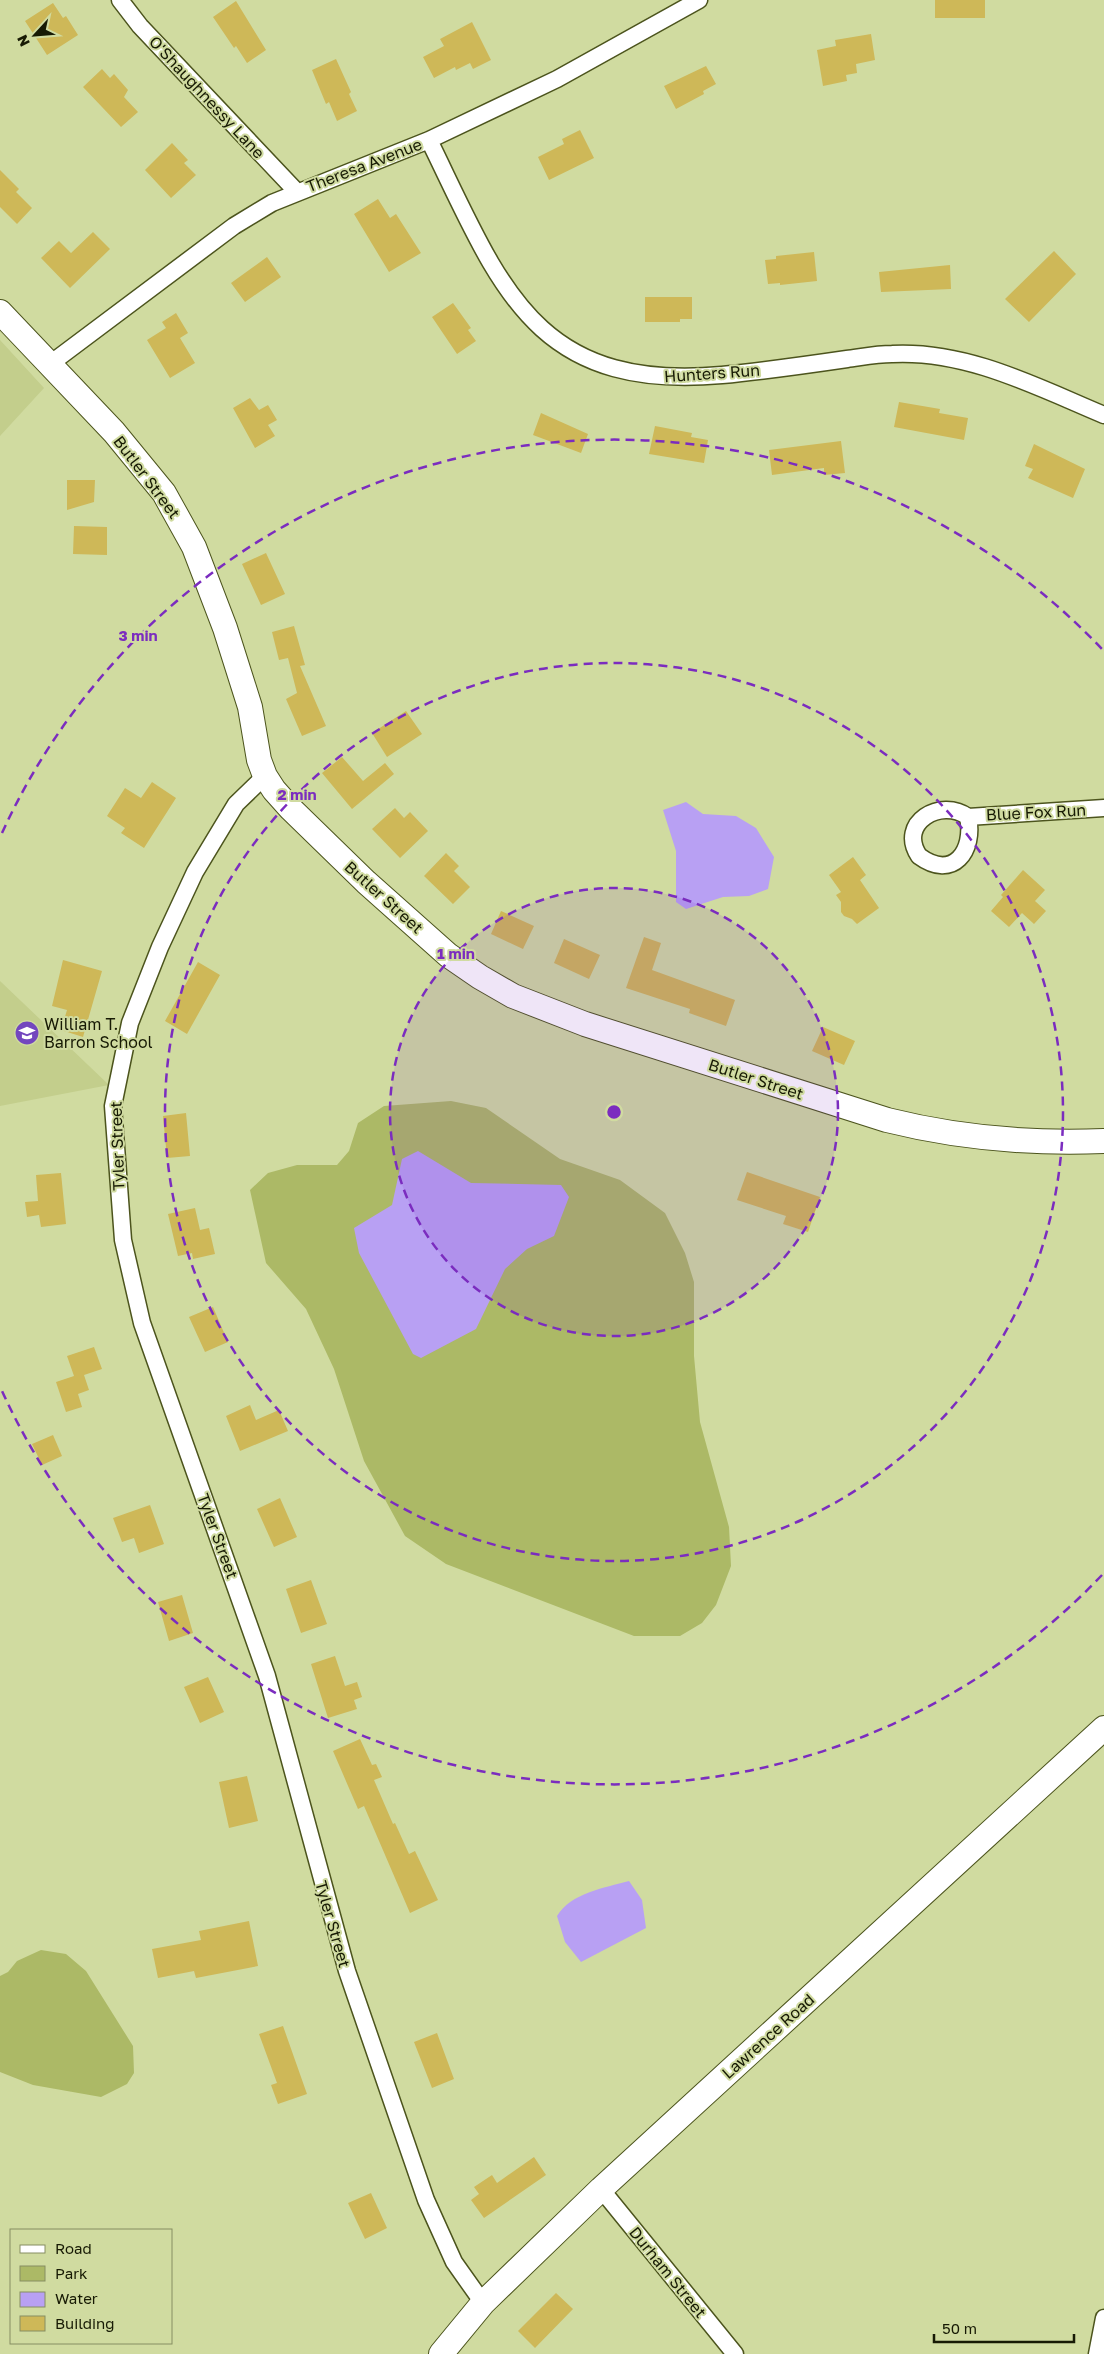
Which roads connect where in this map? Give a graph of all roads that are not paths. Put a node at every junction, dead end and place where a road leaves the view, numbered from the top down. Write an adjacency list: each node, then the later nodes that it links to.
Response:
1 (120, 0): 4 (street, O'Shaughnessy Lane)
2 (699, 0): 3 (street, Theresa Avenue)
3 (429, 140): 4 (street, Theresa Avenue); 7 (street, Hunters Run)
4 (297, 192): 6 (street, Theresa Avenue)
5 (0, 312): 6 (street, Butler Street)
6 (50, 364): 8 (street, Butler Street)
7 (1104, 416)
8 (265, 776): 11 (street, Butler Street); 14 (street, Tyler Street)
9 (1104, 808): 10 (street, Blue Fox Run)
10 (968, 816)
11 (1104, 1141)
12 (1104, 1728): 13 (street, Lawrence Road)
13 (601, 2189): 14 (street, Lawrence Road); 17 (street, Durham Street)
14 (483, 2302): 16 (street, Lawrence Road)
15 (1104, 2318): 18 (street)
16 (441, 2354)
17 (735, 2354)
18 (1097, 2354)

